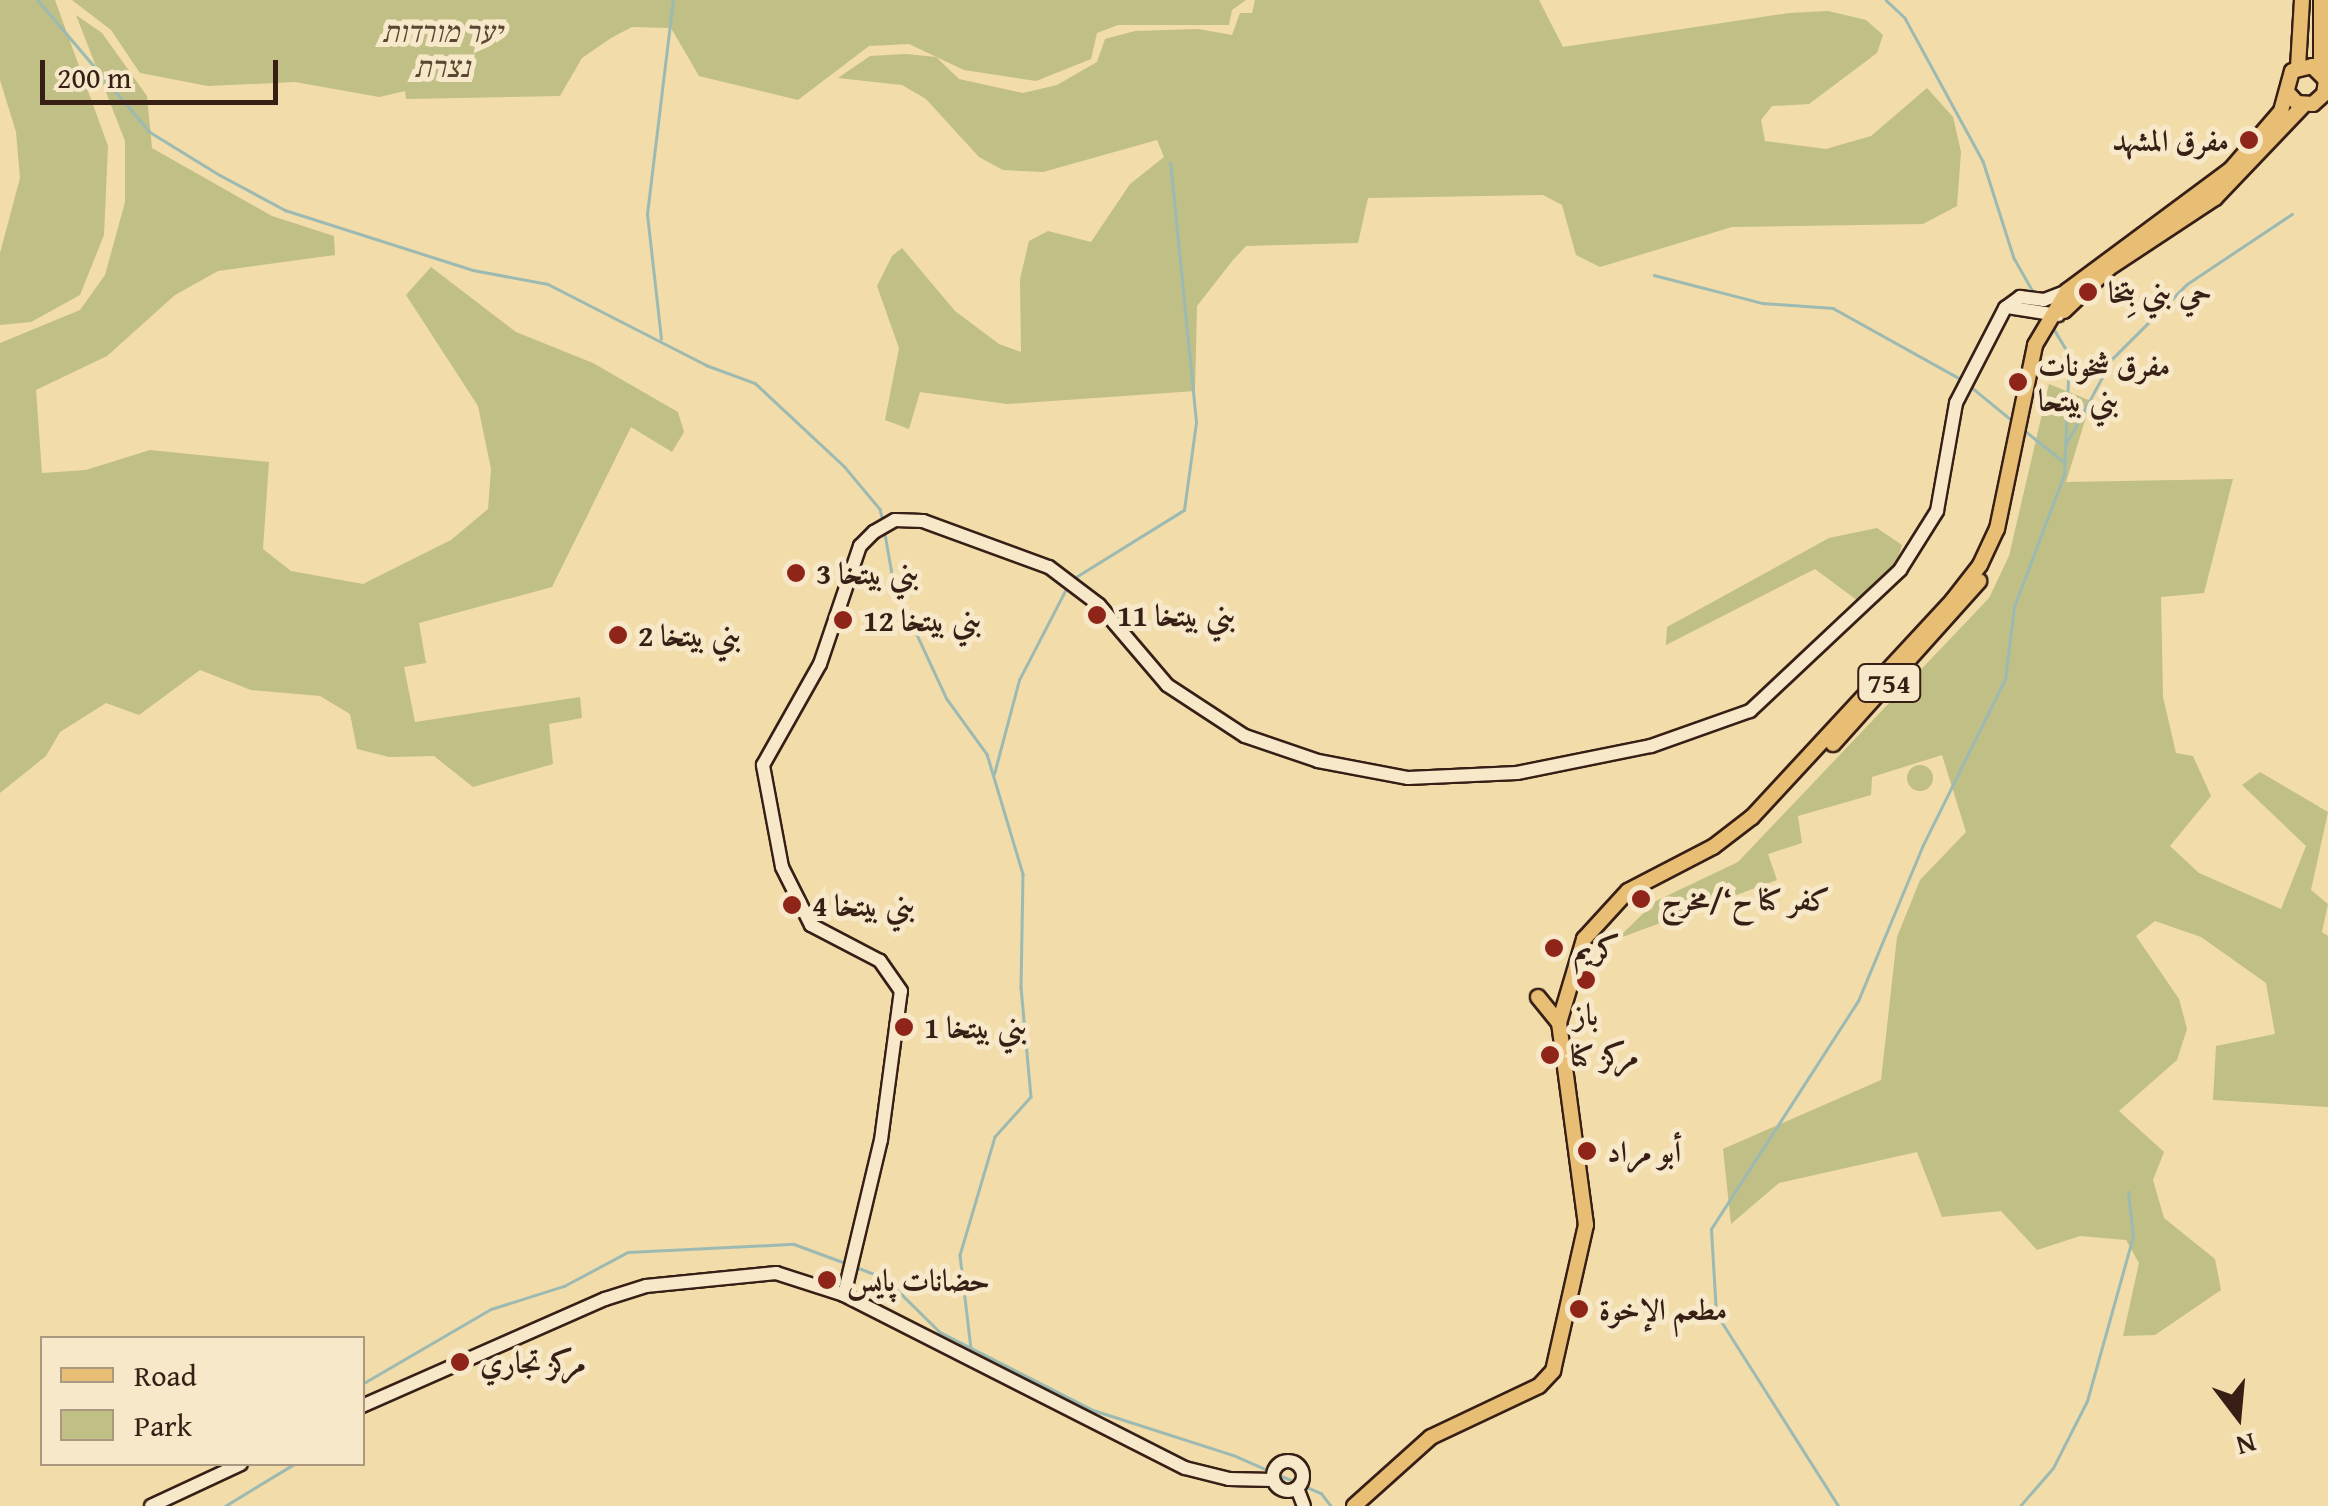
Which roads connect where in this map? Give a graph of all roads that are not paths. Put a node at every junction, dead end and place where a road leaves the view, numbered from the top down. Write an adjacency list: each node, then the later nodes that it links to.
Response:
1 (2302, 0): 4 (main road, 754)
2 (2322, 0): 3 (main road, 754)
3 (2326, 40): 5 (main road, 754)
4 (2298, 67): 5 (main road); 6 (main road, 754)
5 (2325, 78): 7 (main road, 754)
6 (2287, 92): 8 (main road); 9 (main road, 754)
7 (2324, 100): 8 (main road, 754)
8 (2304, 105): 12 (main road, 754)
9 (2066, 291): 10 (street); 12 (main road, 754)
10 (2005, 308): 11 (street); 17 (street)
11 (2029, 308): 12 (street); 13 (street)
12 (2057, 314): 13 (main road, 754); 16 (main road, 754)
13 (2042, 332): 14 (main road, 754)
14 (1572, 966): 15 (main road, 754); 15 (main road)
15 (1559, 1023): 16 (main road, 754)
16 (1570, 1091): 22 (main road, 754)
17 (844, 1294): 18 (street); 20 (street)
18 (365, 1405)
19 (236, 1466): 23 (street)
20 (1273, 1480): 21 (street); 21 (street)
21 (1297, 1488): 24 (street)
22 (1360, 1505)
23 (150, 1506)
24 (1304, 1506)

